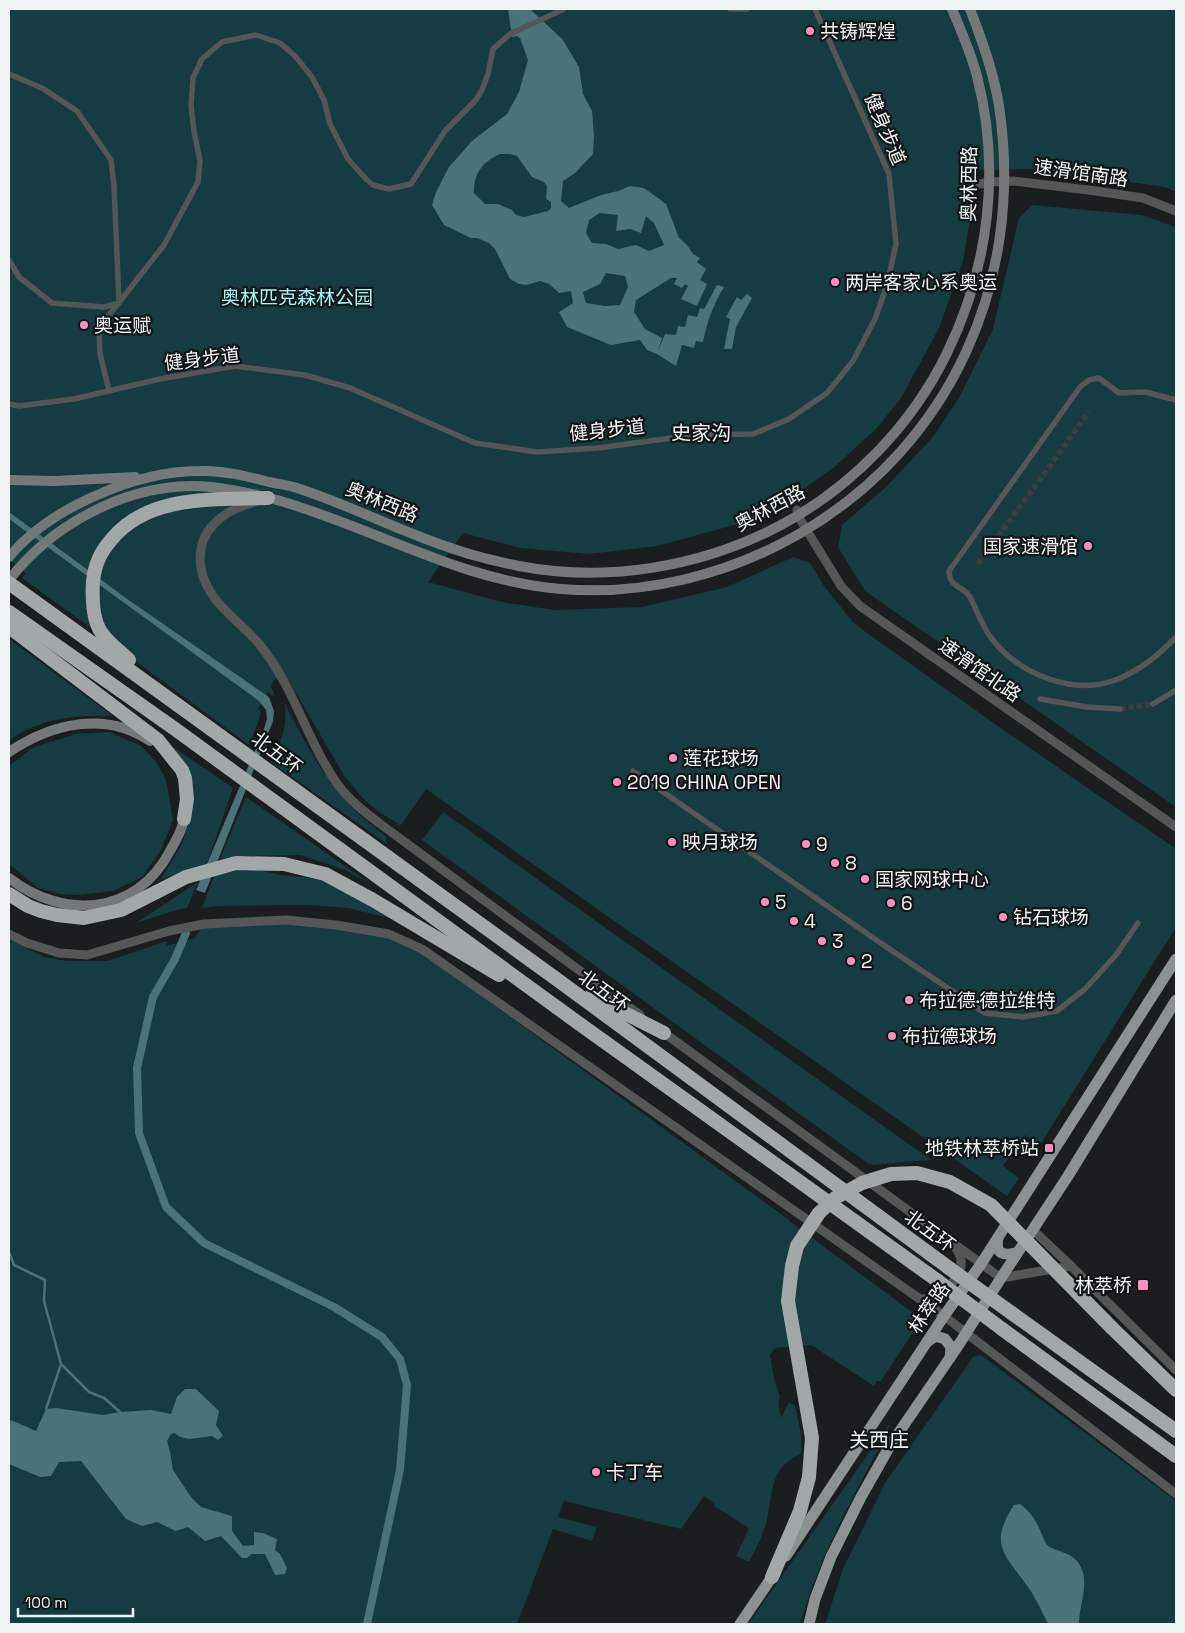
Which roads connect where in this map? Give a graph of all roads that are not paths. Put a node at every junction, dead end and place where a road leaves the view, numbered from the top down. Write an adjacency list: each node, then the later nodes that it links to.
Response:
1 (564, 9): 12 (street)
2 (730, 9): 3 (street)
3 (747, 9)
4 (815, 9): 13 (street, 健身步道)
5 (952, 9): 9 (main road, 奥林西路)
6 (970, 9): 8 (main road, 奥林西路)
7 (9, 74): 12 (street)
8 (1004, 181): 9 (street, 速滑馆南路); 10 (street, 速滑馆南路); 20 (main road, 奥林西路)
9 (984, 183): 19 (main road, 奥林西路)
10 (1176, 211)
11 (9, 260): 12 (street)
12 (119, 304): 13 (street)
13 (110, 390): 15 (street, 健身步道)
14 (1176, 400): 25 (street)
15 (9, 404)
16 (178, 472): 17 (main road); 19 (main road, 奥林西路); 21 (main road)
17 (9, 480)
18 (268, 498): 20 (main road, 奥林西路); 22 (main road, 奥林西路); 28 (highway); 43 (street)
19 (797, 513): 20 (street, 速滑馆北路)
20 (806, 530): 34 (street, 速滑馆北路)
21 (9, 557)
22 (9, 582): 28 (highway, 北五环)
23 (9, 612): 42 (highway, 北五环)
24 (9, 628): 33 (highway)
25 (1176, 637)
26 (1176, 690): 29 (street)
27 (1040, 699): 30 (street)
28 (175, 703): 40 (highway, 北五环)
29 (1153, 704)
30 (1120, 710)
31 (9, 752): 33 (main road)
32 (633, 771): 37 (street)
33 (184, 819): 36 (main road)
34 (1176, 827)
35 (9, 878): 36 (main road)
36 (14, 893): 42 (highway)
37 (1138, 923)
38 (9, 934): 51 (street)
39 (1176, 959): 45 (main road, 林萃路)
40 (555, 978): 43 (highway); 58 (highway, 北五环, bridge)
41 (1176, 1000): 44 (main road)
42 (570, 1017): 59 (highway, 北五环, bridge)
43 (664, 1033): 46 (street)
44 (1033, 1230): 47 (main road); 49 (street)
45 (998, 1238): 47 (main road); 48 (main road, 林萃路)
46 (954, 1244): 48 (street); 51 (street)
47 (1017, 1253): 50 (main road)
48 (981, 1264): 50 (street); 52 (main road, 林萃路)
49 (1071, 1266): 50 (street); 56 (street)
50 (1000, 1278): 53 (main road)
51 (920, 1299): 52 (street)
52 (944, 1316): 53 (street); 54 (main road, 林萃路)
53 (966, 1333): 55 (main road); 60 (street)
54 (927, 1342): 55 (main road); 61 (main road, 林萃路)
55 (950, 1358): 63 (main road)
56 (1176, 1370)
57 (1176, 1390): 61 (highway, bridge)
58 (1176, 1431)
59 (1176, 1456)
60 (1176, 1494)
61 (772, 1577): 62 (main road, 林萃路)
62 (740, 1624)
63 (809, 1624)

